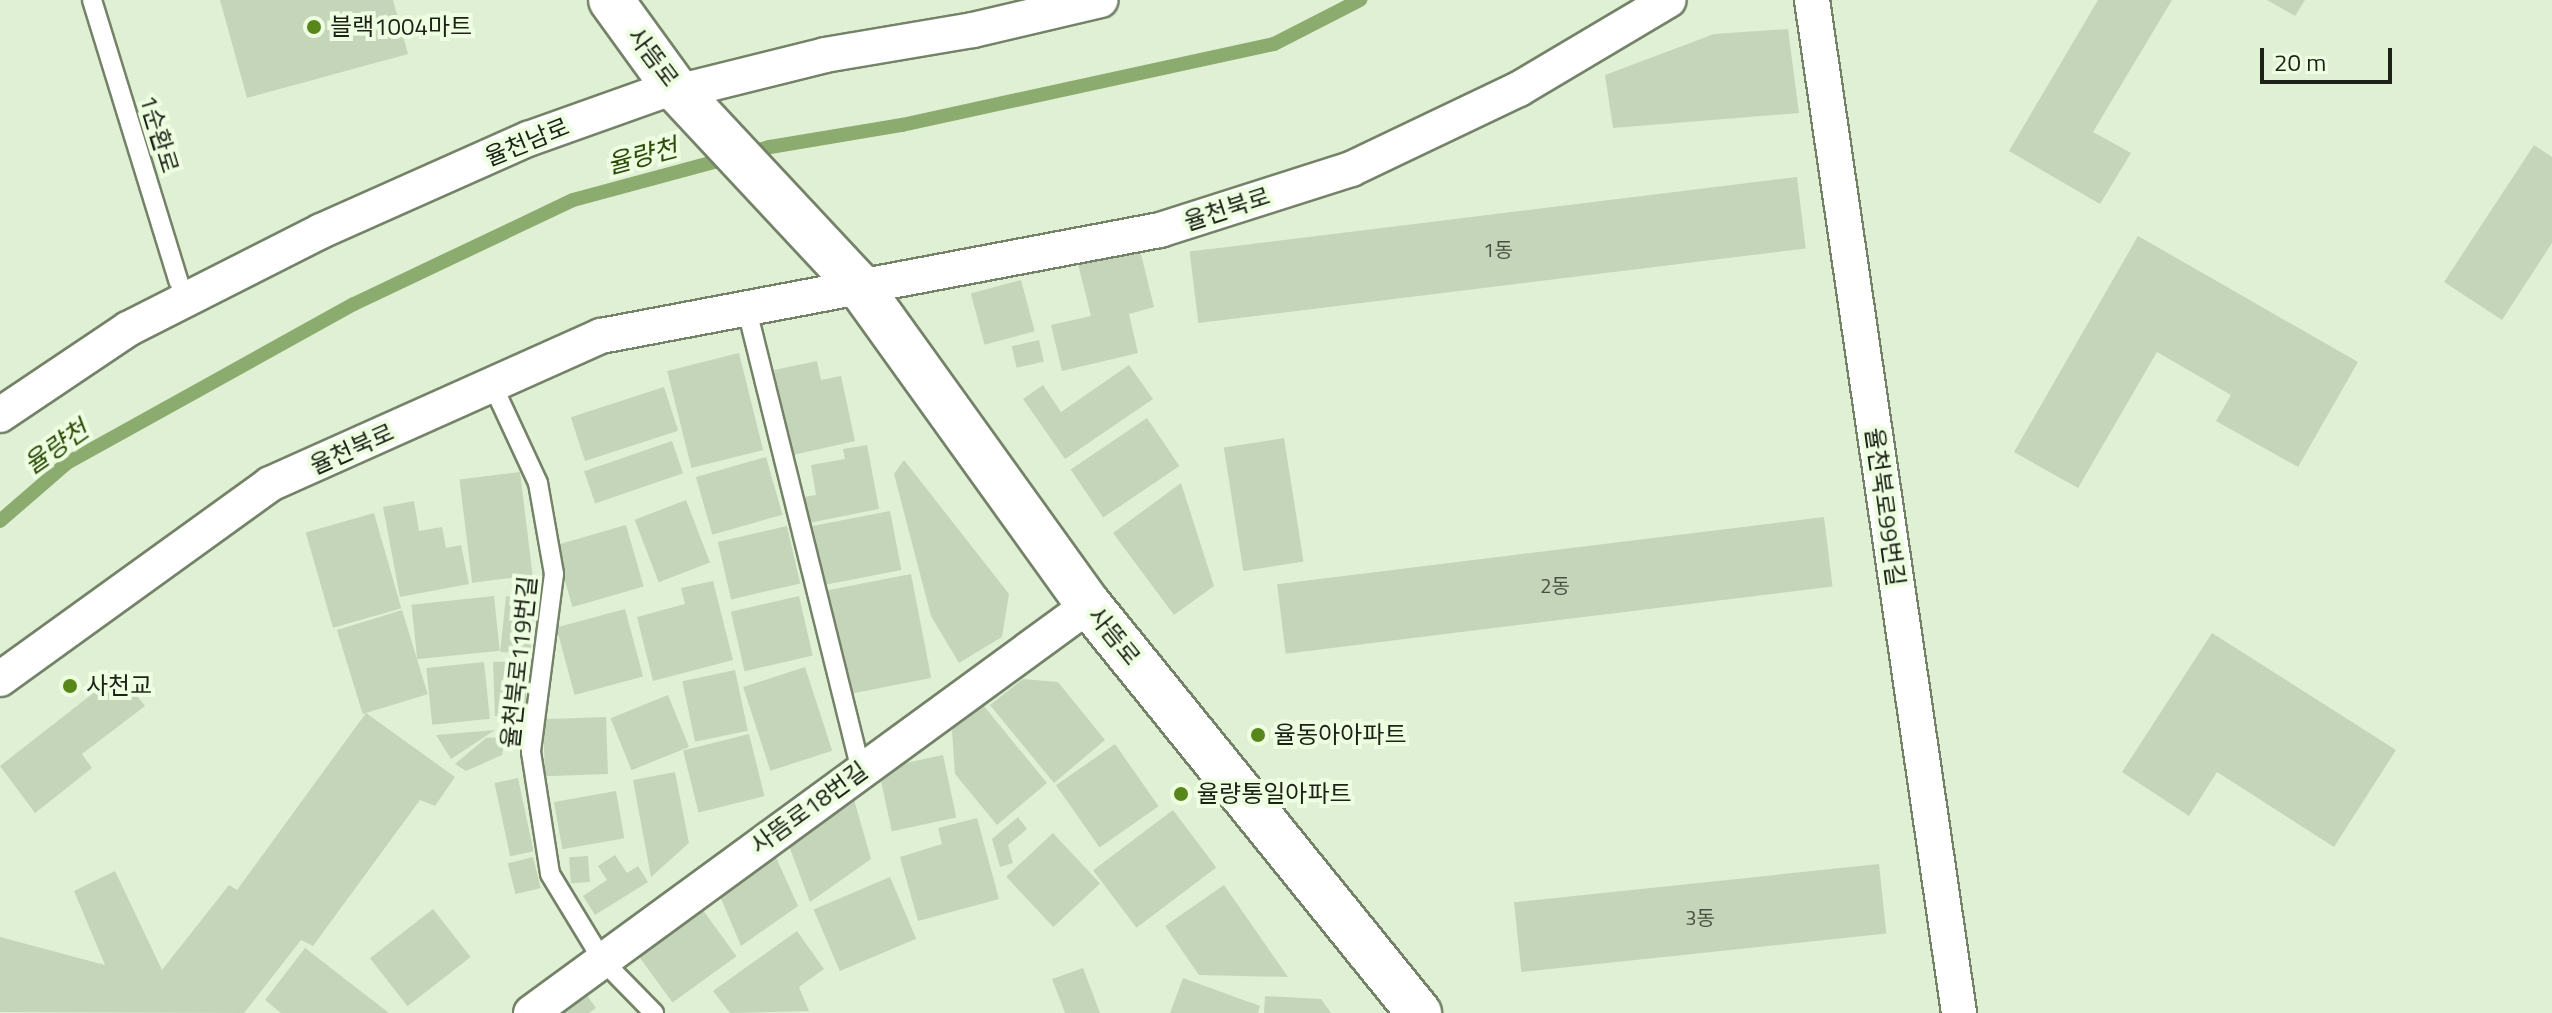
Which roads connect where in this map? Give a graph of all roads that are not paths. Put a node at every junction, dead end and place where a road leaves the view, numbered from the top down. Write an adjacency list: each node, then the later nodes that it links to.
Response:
1 (92, 0): 8 (lane, 1순환로)
2 (611, 0): 7 (street, 사뜸로)
3 (1101, 0): 6 (street, 율천남로)
4 (1669, 0): 9 (street, 율천북로)
5 (1812, 0): 20 (street, 율천북로99번길)
6 (1046, 7): 7 (street, 율천남로)
7 (687, 98): 9 (street, 사뜸로); 12 (street, 율천남로)
8 (179, 282)
9 (858, 284): 10 (street, 율천북로); 13 (street, 사뜸로)
10 (747, 310): 11 (street, 율천북로); 15 (lane)
11 (493, 386): 14 (street, 율천북로); 16 (lane, 율천북로119번길)
12 (0, 415)
13 (1089, 605): 15 (street, 사뜸로18번길); 19 (street, 사뜸로)
14 (0, 679)
15 (861, 769): 16 (street, 사뜸로18번길)
16 (603, 961): 17 (street, 사뜸로18번길); 18 (lane, 율천북로119번길)
17 (531, 1013)
18 (654, 1013)
19 (1419, 1013)
20 (1959, 1013)

